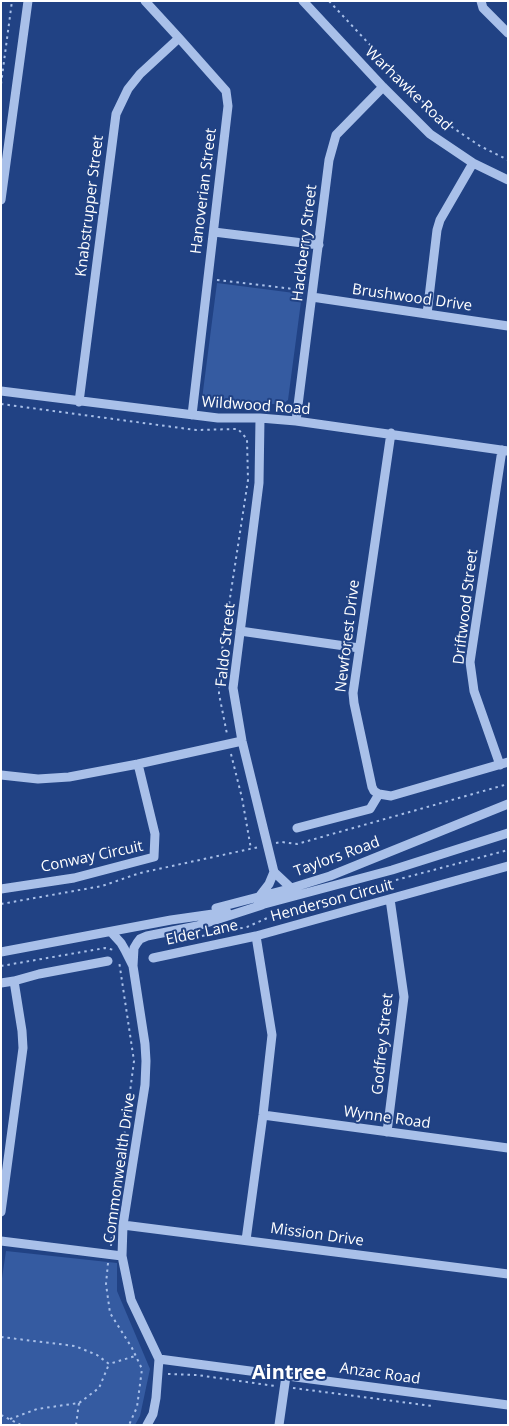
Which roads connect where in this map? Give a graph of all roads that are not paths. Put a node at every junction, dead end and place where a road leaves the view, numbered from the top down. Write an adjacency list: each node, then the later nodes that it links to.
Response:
1 (28, 1): 10 (street)
2 (145, 1): 6 (street, Hanoverian Street)
3 (303, 1): 7 (street, Warhawke Road)
4 (481, 1): 5 (street)
5 (508, 34)
6 (179, 38): 11 (street, Hanoverian Street); 17 (street, Knabstrupper Street)
7 (383, 87): 8 (street, Warhawke Road); 12 (street, Hackberry Street)
8 (473, 162): 9 (street, Warhawke Road); 14 (street)
9 (508, 180)
10 (1, 200)
11 (214, 232): 12 (street); 18 (street, Hanoverian Street)
12 (318, 245): 13 (street, Hackberry Street)
13 (312, 297): 14 (street, Brushwood Drive); 20 (street, Hackberry Street)
14 (427, 314): 15 (street, Brushwood Drive)
15 (508, 326)
16 (1, 391): 17 (street, Wildwood Road)
17 (79, 402): 18 (street, Wildwood Road)
18 (192, 415): 19 (street, Wildwood Road)
19 (260, 418): 20 (street, Wildwood Road); 23 (street, Faldo Street)
20 (296, 421): 21 (street, Wildwood Road)
21 (391, 433): 22 (street, Wildwood Road); 24 (street, Newforest Drive)
22 (505, 450): 27 (street, Driftwood Street)
23 (240, 631): 24 (street); 25 (street, Faldo Street)
24 (359, 648): 29 (street, Newforest Drive)
25 (242, 741): 26 (street); 34 (street, Faldo Street)
26 (138, 764): 28 (street); 36 (street, Conway Circuit)
27 (504, 764): 29 (street)
28 (1, 775)
29 (379, 794): 31 (street)
30 (508, 804): 35 (street, Taylors Road)
31 (297, 828)
32 (508, 833): 38 (street, Taylors Road)
33 (508, 866): 37 (street, Henderson Circuit)
34 (274, 872): 35 (street); 38 (street)
35 (291, 888): 38 (street, Taylors Road)
36 (1, 889)
37 (390, 899): 40 (street, Henderson Circuit); 48 (street, Godfrey Street)
38 (260, 901): 39 (street, Taylors Road); 44 (street, Commonwealth Drive)
39 (111, 932): 41 (street, Taylors Road); 44 (street, Commonwealth Drive)
40 (256, 936): 42 (street, Elder Lane); 47 (street, Henderson Circuit)
41 (1, 952)
42 (154, 958)
43 (108, 961): 45 (street)
44 (133, 966): 51 (street, Commonwealth Drive)
45 (14, 981): 46 (street); 50 (street)
46 (1, 983)
47 (263, 1115): 48 (street, Wynne Road); 53 (street, Henderson Circuit)
48 (387, 1132): 49 (street, Wynne Road)
49 (508, 1148)
50 (1, 1212)
51 (123, 1224): 53 (street, Mission Drive); 54 (street, Commonwealth Drive)
52 (1, 1240): 54 (street)
53 (246, 1240): 55 (street, Mission Drive)
54 (122, 1256): 56 (street, Commonwealth Drive)
55 (508, 1274)
56 (159, 1359): 57 (street, Anzac Road); 59 (street, Commonwealth Drive)
57 (286, 1376): 58 (street, Anzac Road); 60 (street)
58 (508, 1405)
59 (147, 1425)
60 (279, 1425)

